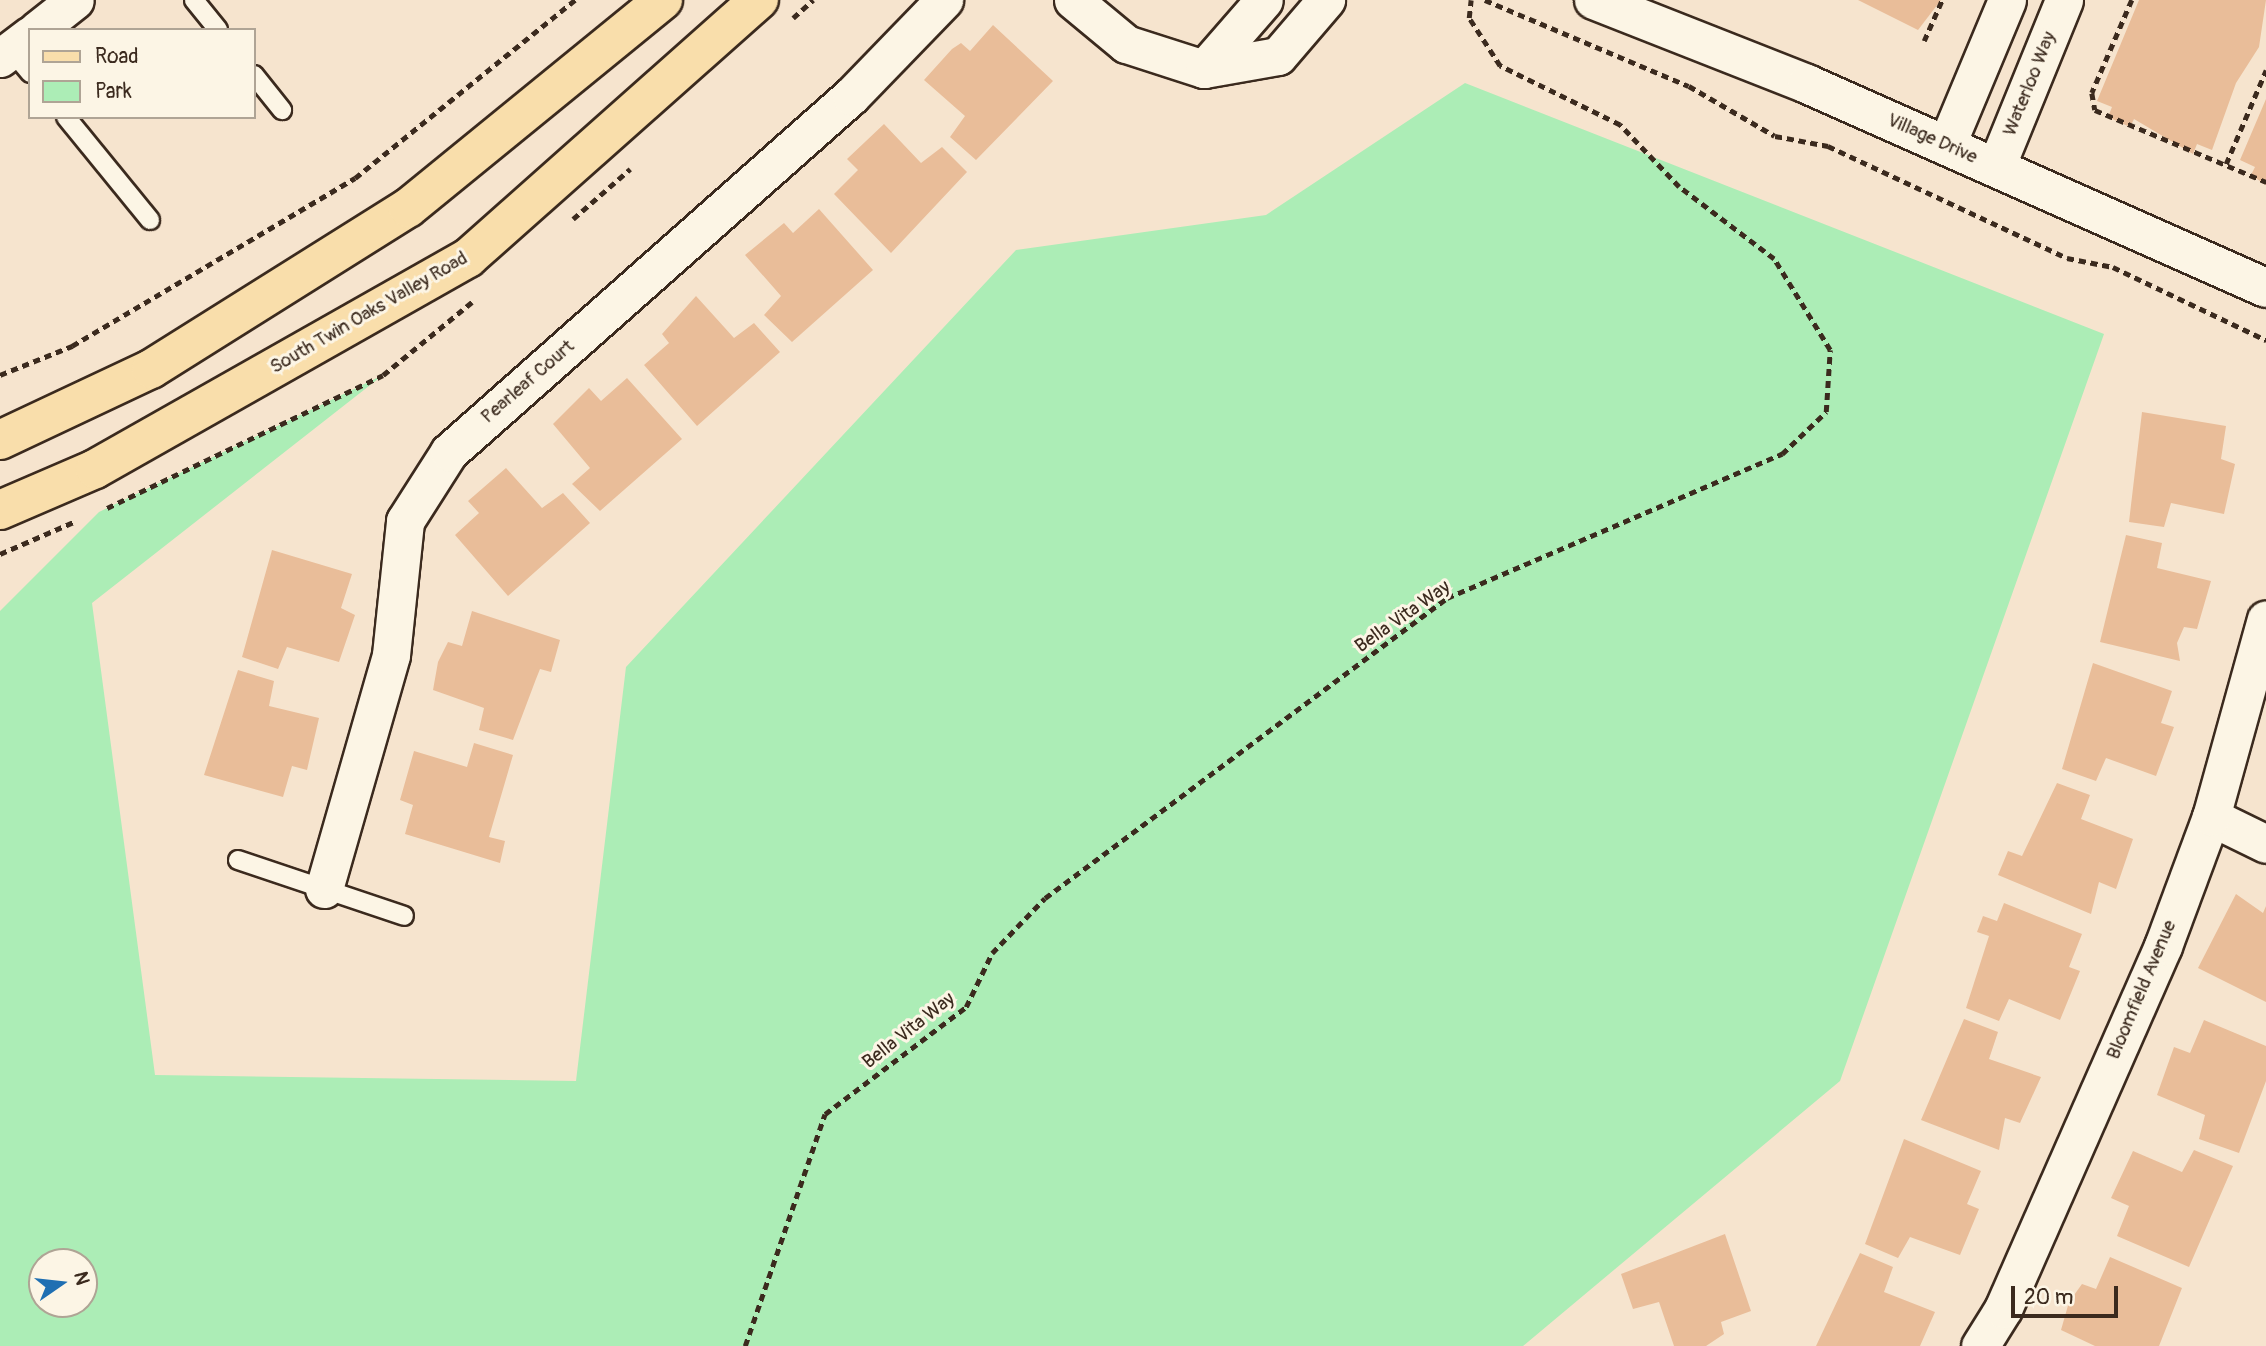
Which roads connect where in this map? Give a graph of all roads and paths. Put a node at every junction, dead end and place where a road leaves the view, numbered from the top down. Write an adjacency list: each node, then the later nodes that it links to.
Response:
1 (75, 0): 18 (street)
2 (194, 0): 19 (lane)
3 (575, 0): 33 (path)
4 (663, 0): 35 (main road)
5 (759, 0): 36 (main road, South Twin Oaks Valley Road)
6 (944, 0): 44 (street, Pearleaf Court)
7 (1073, 0): 21 (street)
8 (1264, 0): 21 (street)
9 (1277, 0): 17 (street)
10 (1471, 0): 46 (path, Bella Vita Way)
11 (1485, 0): 32 (path)
12 (1594, 0): 26 (street, Village Drive)
13 (1942, 0): 20 (path)
14 (2007, 0): 26 (street)
15 (2064, 0): 28 (street, Waterloo Way)
16 (2132, 0): 27 (path)
17 (1317, 10): 21 (street)
18 (44, 28)
19 (216, 28)
20 (1924, 41)
21 (1204, 69)
22 (2266, 70): 27 (path)
23 (256, 78): 24 (lane)
24 (282, 110)
25 (68, 119): 30 (lane)
26 (1946, 146): 28 (street, Village Drive)
27 (2226, 164): 29 (path)
28 (1996, 167): 31 (street, Village Drive)
29 (2266, 182)
30 (150, 220)
31 (2266, 288)
32 (2266, 340)
33 (0, 375)
34 (383, 375): 37 (path)
35 (0, 440)
36 (0, 510)
37 (99, 512)
38 (87, 517): 39 (path)
39 (0, 554)
40 (2266, 620): 41 (street, Bloomfield Avenue)
41 (2211, 817): 42 (street); 47 (street, Bloomfield Avenue)
42 (2266, 844)
43 (238, 860): 44 (lane)
44 (324, 889): 45 (lane)
45 (404, 916)
46 (746, 1346)
47 (1980, 1346)

